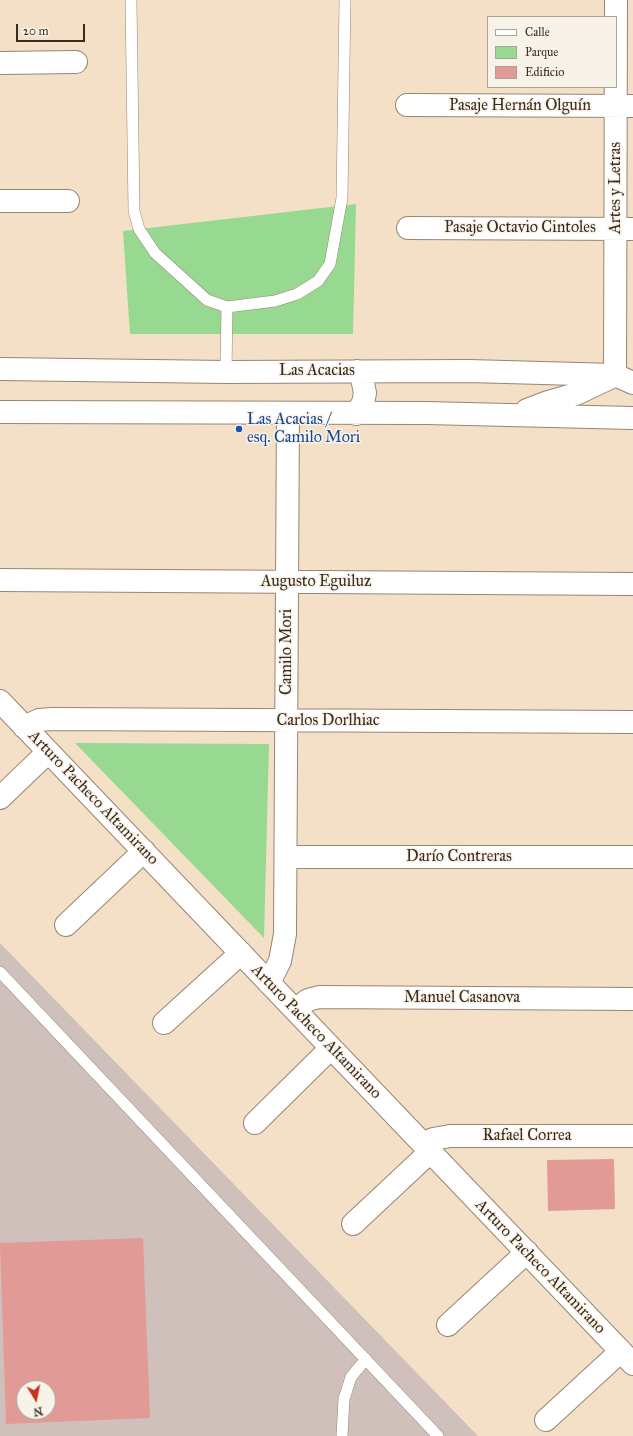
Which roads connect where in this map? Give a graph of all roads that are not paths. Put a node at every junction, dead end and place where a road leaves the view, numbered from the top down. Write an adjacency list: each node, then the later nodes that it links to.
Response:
1 (131, 0): 12 (lane)
2 (345, 0): 12 (lane)
3 (616, 0): 7 (street, Artes y Letras)
4 (76, 62): 5 (street)
5 (0, 63)
6 (407, 105): 7 (street, Pasaje Hernán Olguín)
7 (625, 106): 11 (street, Artes y Letras)
8 (68, 200): 9 (street)
9 (0, 201)
10 (408, 228): 11 (street, Pasaje Octavio Cintoles)
11 (624, 229): 16 (street, Artes y Letras)
12 (227, 307): 15 (lane)
13 (0, 369): 15 (street, Las Acacias)
14 (357, 371): 15 (street, Las Acacias); 16 (street, Las Acacias); 19 (street)
15 (226, 372)
16 (627, 377): 20 (street)
17 (0, 412): 18 (street)
18 (288, 413): 19 (street); 23 (street, Camilo Mori)
19 (356, 414): 20 (street)
20 (518, 414): 21 (street)
21 (633, 418)
22 (0, 580): 23 (street, Augusto Eguiluz)
23 (287, 582): 24 (street, Augusto Eguiluz); 26 (street, Camilo Mori)
24 (633, 584)
25 (0, 701): 28 (street, Arturo Pacheco Altamirano)
26 (286, 721): 27 (street, Carlos Dorlhiac); 28 (street, Carlos Dorlhiac); 32 (street, Camilo Mori)
27 (633, 722)
28 (24, 727): 29 (street, Arturo Pacheco Altamirano)
29 (48, 752): 30 (street); 31 (street, Arturo Pacheco Altamirano)
30 (0, 798)
31 (144, 851): 34 (street); 35 (street, Arturo Pacheco Altamirano)
32 (286, 857): 33 (street, Darío Contreras); 37 (street, Camilo Mori)
33 (633, 857)
34 (66, 925)
35 (241, 953): 37 (street, Arturo Pacheco Altamirano); 40 (street)
36 (2, 977): 49 (lane)
37 (269, 983): 39 (street, Arturo Pacheco Altamirano)
38 (633, 999): 39 (street, Manuel Casanova)
39 (295, 1010): 41 (street, Arturo Pacheco Altamirano)
40 (164, 1023)
41 (331, 1048): 42 (street); 44 (street, Arturo Pacheco Altamirano)
42 (256, 1122)
43 (633, 1136): 44 (street, Rafael Correa)
44 (427, 1148): 45 (street); 46 (street, Arturo Pacheco Altamirano)
45 (353, 1224)
46 (527, 1252): 47 (street); 48 (street, Arturo Pacheco Altamirano)
47 (448, 1325)
48 (627, 1357): 50 (street)
49 (366, 1359): 51 (lane); 52 (lane)
50 (546, 1420)
51 (342, 1436)
52 (438, 1436)

